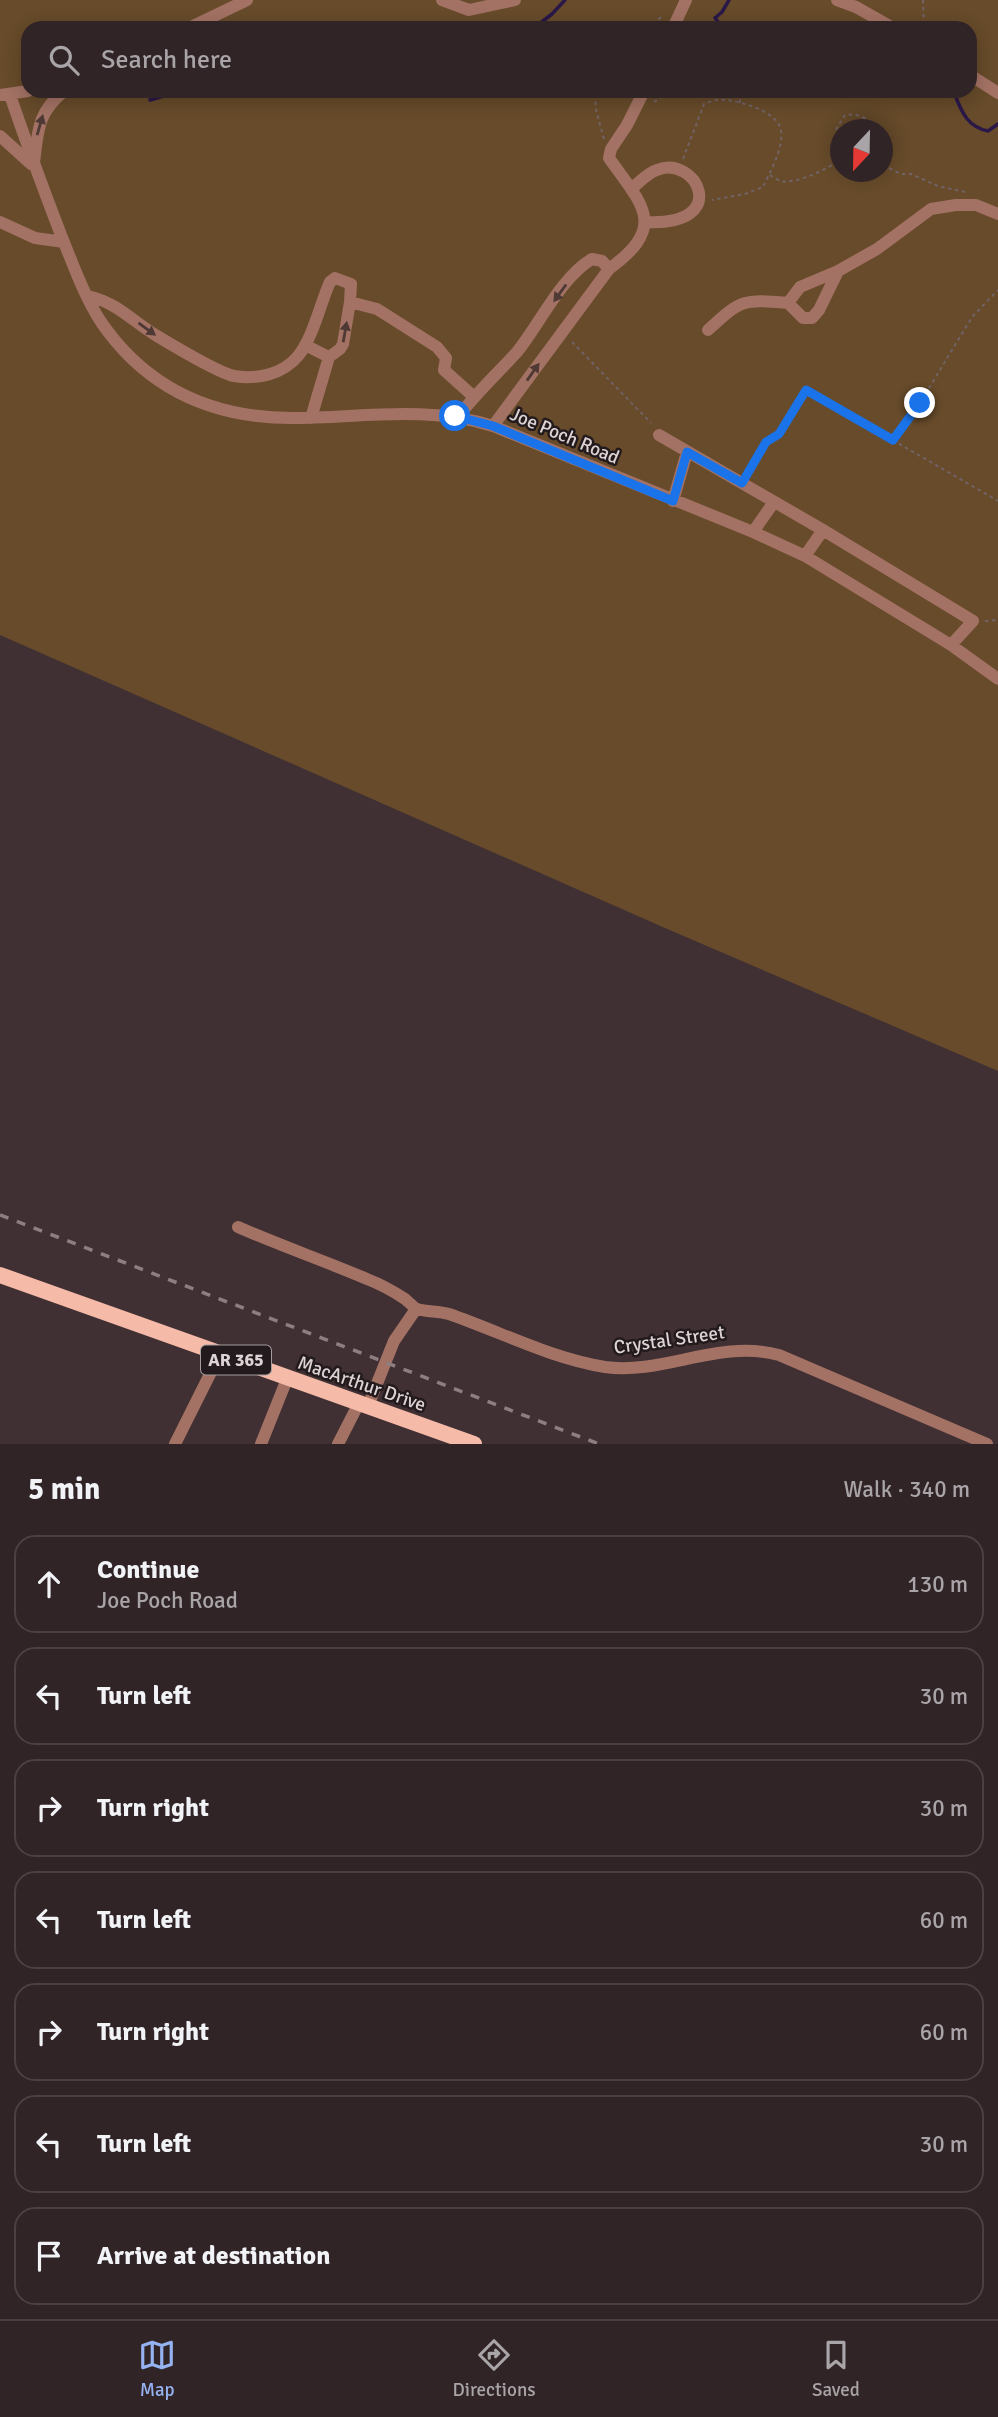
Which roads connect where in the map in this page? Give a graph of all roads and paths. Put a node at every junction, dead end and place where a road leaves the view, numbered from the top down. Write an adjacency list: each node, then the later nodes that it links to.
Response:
1 (247, 0): 7 (street)
2 (515, 0): 5 (street)
3 (837, 0): 9 (street)
4 (923, 0): 10 (path)
5 (449, 1)
6 (686, 1): 8 (street)
7 (204, 21)
8 (676, 21)
9 (881, 21)
10 (924, 21)
11 (977, 80): 12 (street)
12 (998, 93)
13 (5, 95): 23 (street, Joe Poch Road)
14 (57, 98): 23 (street, one-way to 14)
15 (595, 98): 22 (path)
16 (640, 98): 22 (street)
17 (740, 98): 18 (path)
18 (740, 103): 25 (path); 27 (path)
19 (842, 119): 20 (path)
20 (868, 119)
21 (0, 136): 23 (street, Joe Poch Road)
22 (609, 158): 28 (street)
23 (33, 167): 34 (street, Joe Poch Road)
24 (830, 167): 27 (path)
25 (679, 170): 28 (street); 30 (street)
26 (893, 170): 29 (path)
27 (769, 175): 30 (path)
28 (631, 189): 33 (street)
29 (964, 192)
30 (699, 201): 33 (street)
31 (996, 207): 36 (street)
32 (0, 222): 34 (street)
33 (646, 222): 35 (street)
34 (64, 242): 38 (street, Joe Poch Road)
35 (609, 269): 42 (street); 45 (street, one-way to 45)
36 (838, 271): 40 (street); 40 (street)
37 (998, 290): 50 (path)
38 (88, 296): 43 (street, one-way to 43); 47 (street, Joe Poch Road)
39 (350, 302): 43 (street); 44 (street, one-way to 39); 45 (street)
40 (788, 303): 41 (street)
41 (708, 330)
42 (562, 331): 48 (street, one-way to 42); 49 (path)
43 (306, 345): 44 (street)
44 (329, 356): 47 (street)
45 (473, 396): 46 (street)
46 (458, 417): 47 (street, Joe Poch Road); 48 (street, Joe Poch Road)
47 (311, 418)
48 (493, 426): 53 (street, Joe Poch Road)
49 (659, 435): 51 (street)
50 (893, 440): 52 (path); 54 (path)
51 (687, 452): 52 (street); 53 (street)
52 (742, 483): 55 (street)
53 (673, 501): 57 (street, Joe Poch Road)
54 (998, 501)
55 (774, 502): 56 (street); 57 (street)
56 (823, 530): 58 (street); 59 (street)
57 (753, 532): 58 (street, Joe Poch Road)
58 (806, 556): 59 (street, Joe Poch Road)
59 (951, 645): 60 (street, Joe Poch Road)
60 (998, 679)
61 (239, 1227): 63 (street, Crystal Street)
62 (0, 1275): 64 (main road, MacArthur Drive / AR 365)
63 (416, 1309): 66 (street); 71 (street, Crystal Street)
64 (220, 1354): 65 (main road, MacArthur Drive / AR 365); 67 (street)
65 (288, 1379): 66 (main road, MacArthur Drive / AR 365); 68 (street)
66 (363, 1405): 69 (street); 70 (main road, MacArthur Drive / AR 365)
67 (175, 1444)
68 (261, 1444)
69 (338, 1444)
70 (474, 1444)
71 (987, 1444)

